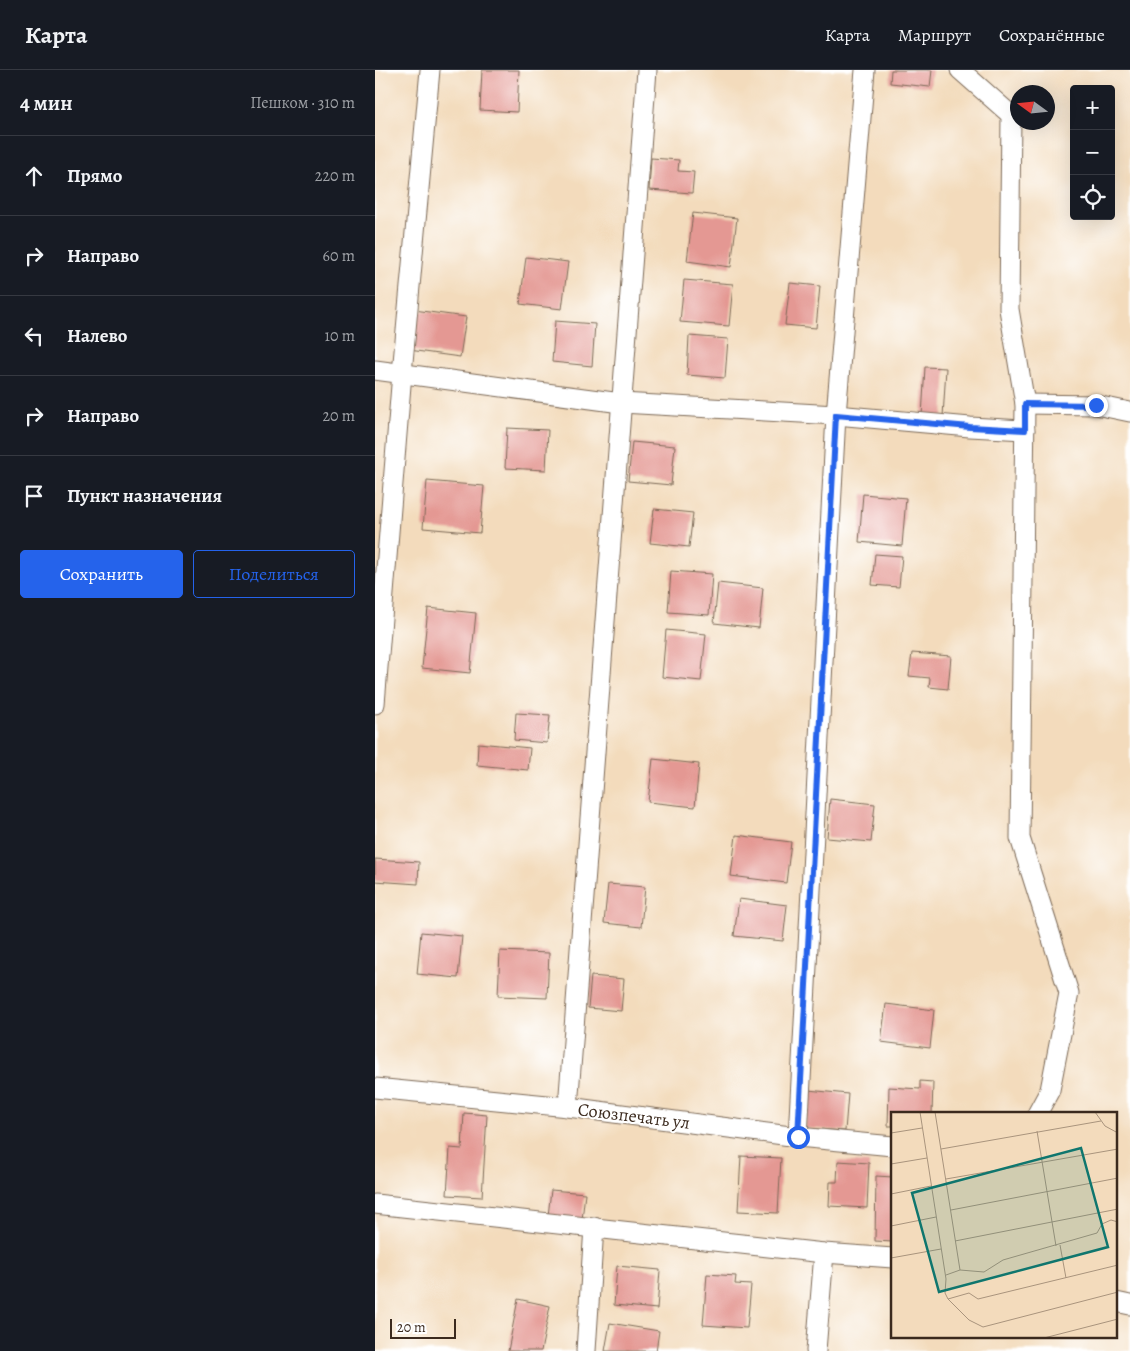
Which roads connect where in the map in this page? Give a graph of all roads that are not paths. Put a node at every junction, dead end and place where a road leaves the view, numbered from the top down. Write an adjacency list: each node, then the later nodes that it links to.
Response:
1 (430, 70): 6 (street)
2 (647, 70): 7 (street)
3 (865, 70): 10 (street)
4 (960, 70): 8 (street)
5 (375, 370): 6 (street)
6 (402, 373): 7 (street); 12 (street)
7 (621, 402): 10 (street); 14 (street)
8 (1025, 404): 9 (street); 11 (street)
9 (1130, 412)
10 (836, 415): 11 (street); 16 (street)
11 (1025, 430): 15 (street)
12 (375, 704)
13 (375, 1088): 14 (street, Союзпечать ул)
14 (568, 1107): 16 (street, Союзпечать ул)
15 (1038, 1112)
16 (798, 1137): 17 (street, Союзпечать ул)
17 (891, 1146)
18 (375, 1204): 19 (street)
19 (594, 1227): 20 (street); 24 (street)
20 (823, 1253): 21 (street); 25 (street)
21 (891, 1258)
22 (1117, 1302): 23 (street)
23 (1130, 1305)
24 (586, 1351)
25 (816, 1351)

